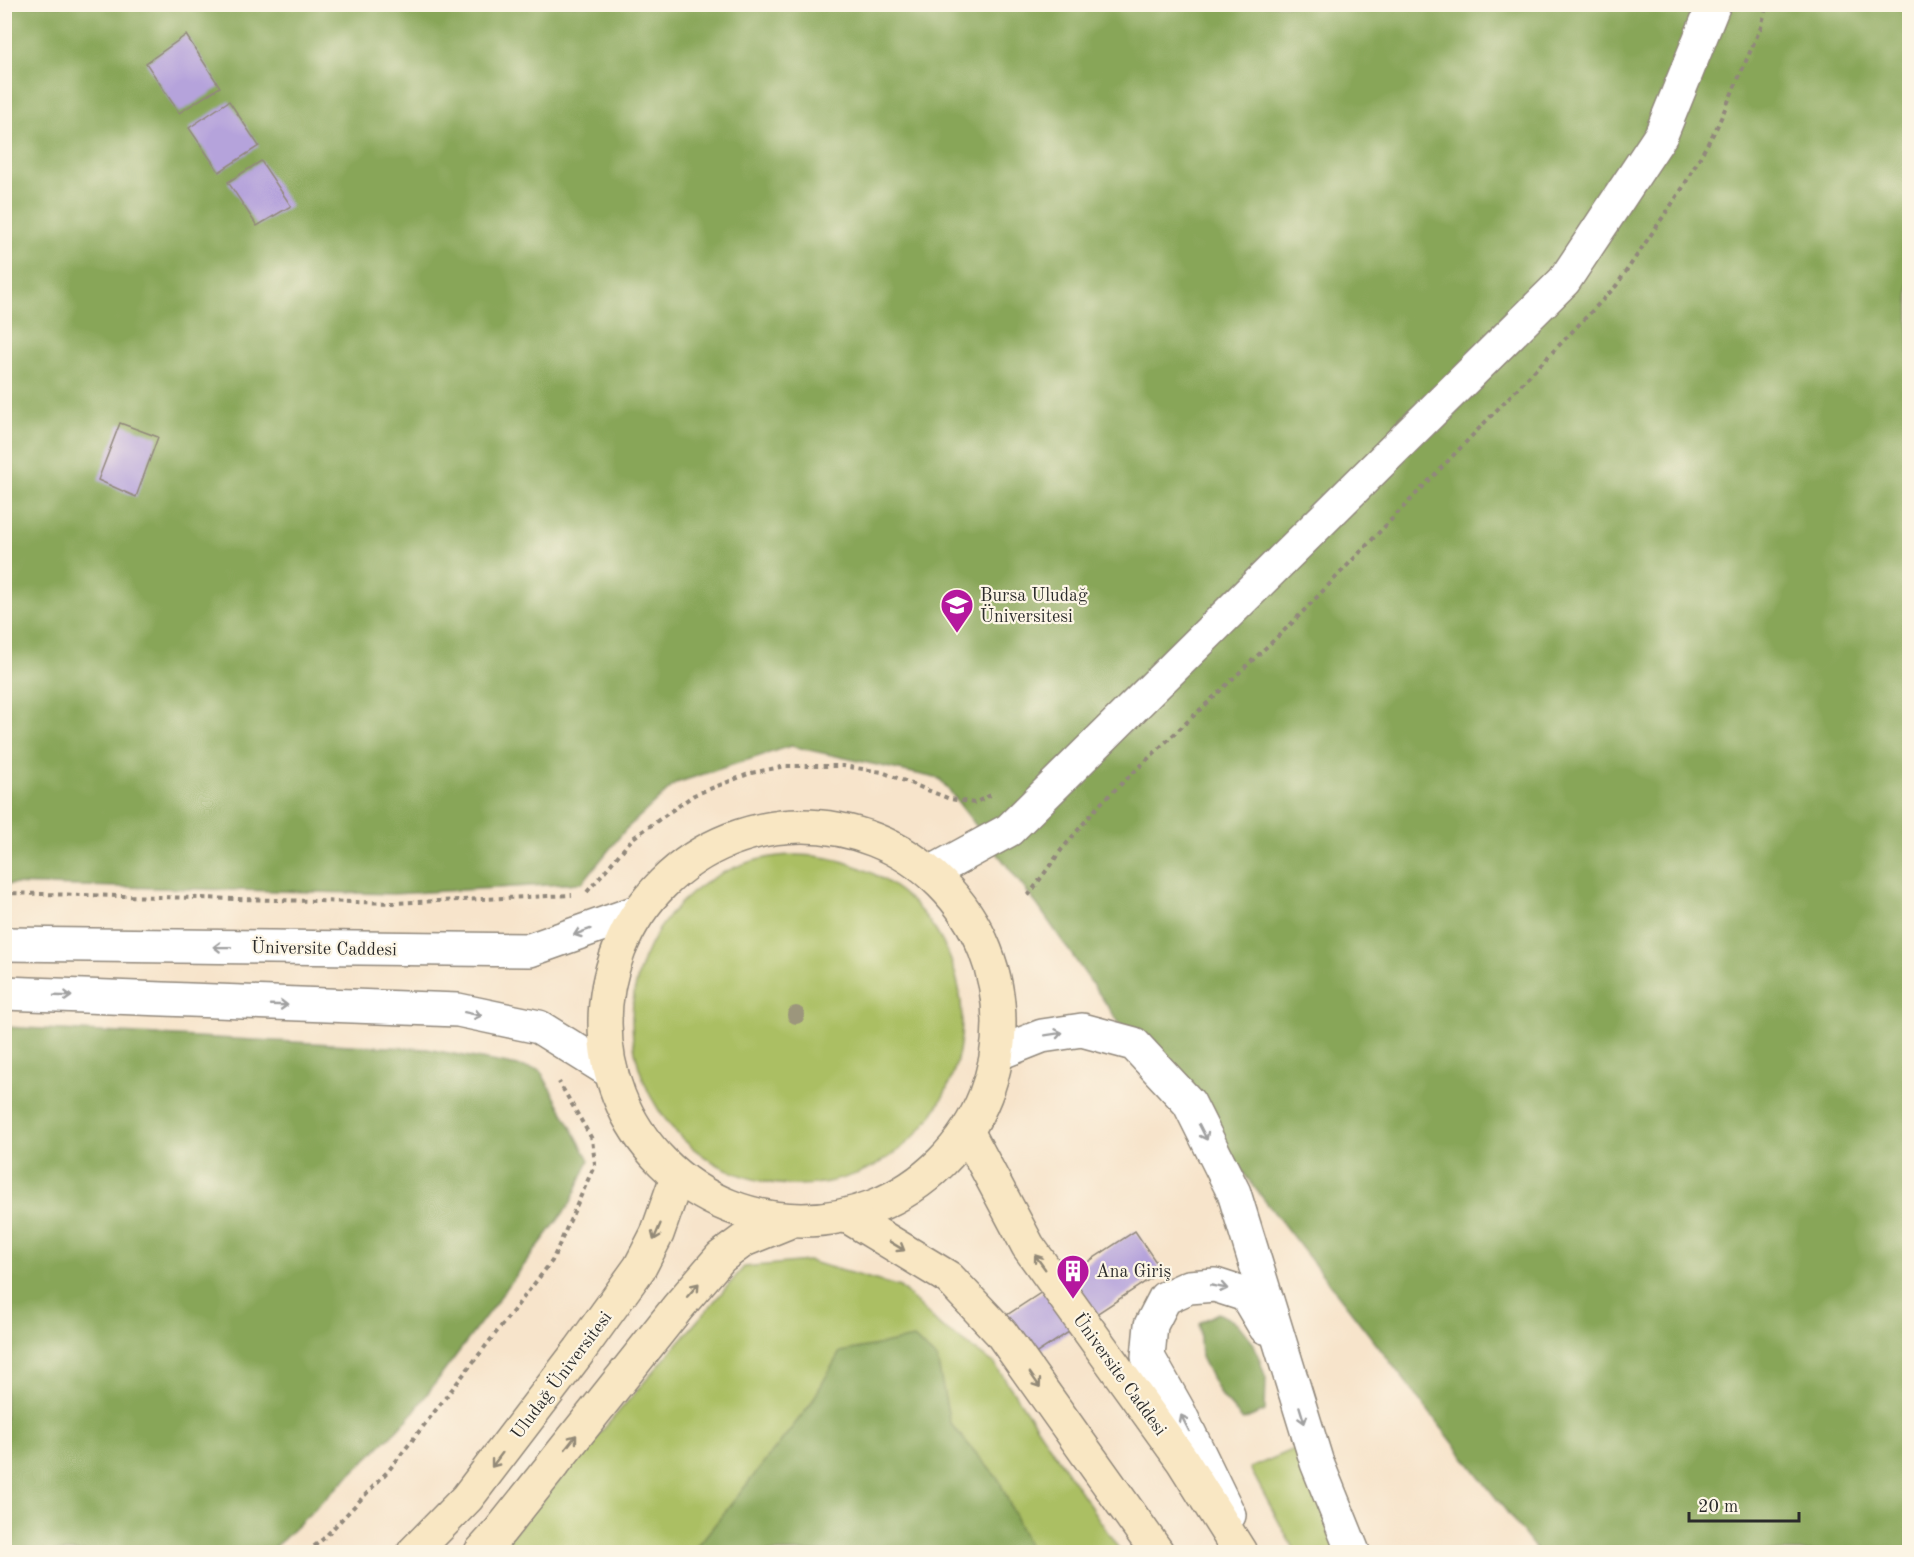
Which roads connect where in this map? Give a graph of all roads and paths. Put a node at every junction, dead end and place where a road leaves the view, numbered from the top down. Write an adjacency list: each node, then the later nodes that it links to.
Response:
1 (1714, 4): 3 (street)
2 (999, 788): 6 (path)
3 (932, 872): 7 (main road); 10 (main road)
4 (4, 893): 5 (path)
5 (572, 895)
6 (584, 895)
7 (637, 912): 8 (street, Üniversite Caddesi, one-way to 8); 11 (main road)
8 (4, 944)
9 (4, 993): 11 (street, one-way to 11)
10 (999, 1053): 13 (main road); 17 (street, one-way to 17)
11 (609, 1070): 14 (main road)
12 (555, 1076): 18 (path)
13 (968, 1133): 15 (main road); 22 (main road, Üniversite Caddesi, one-way to 13)
14 (677, 1177): 16 (main road); 19 (main road, Uludağ Üniversitesi, one-way to 19)
15 (847, 1216): 16 (main road); 21 (main road, one-way to 21)
16 (786, 1223): 20 (main road, one-way to 16)
17 (1287, 1368): 23 (street, one-way to 17); 24 (street, one-way to 24)
18 (307, 1552)
19 (414, 1552)
20 (481, 1552)
21 (1157, 1552)
22 (1240, 1552)
23 (1245, 1552)
24 (1353, 1552)

